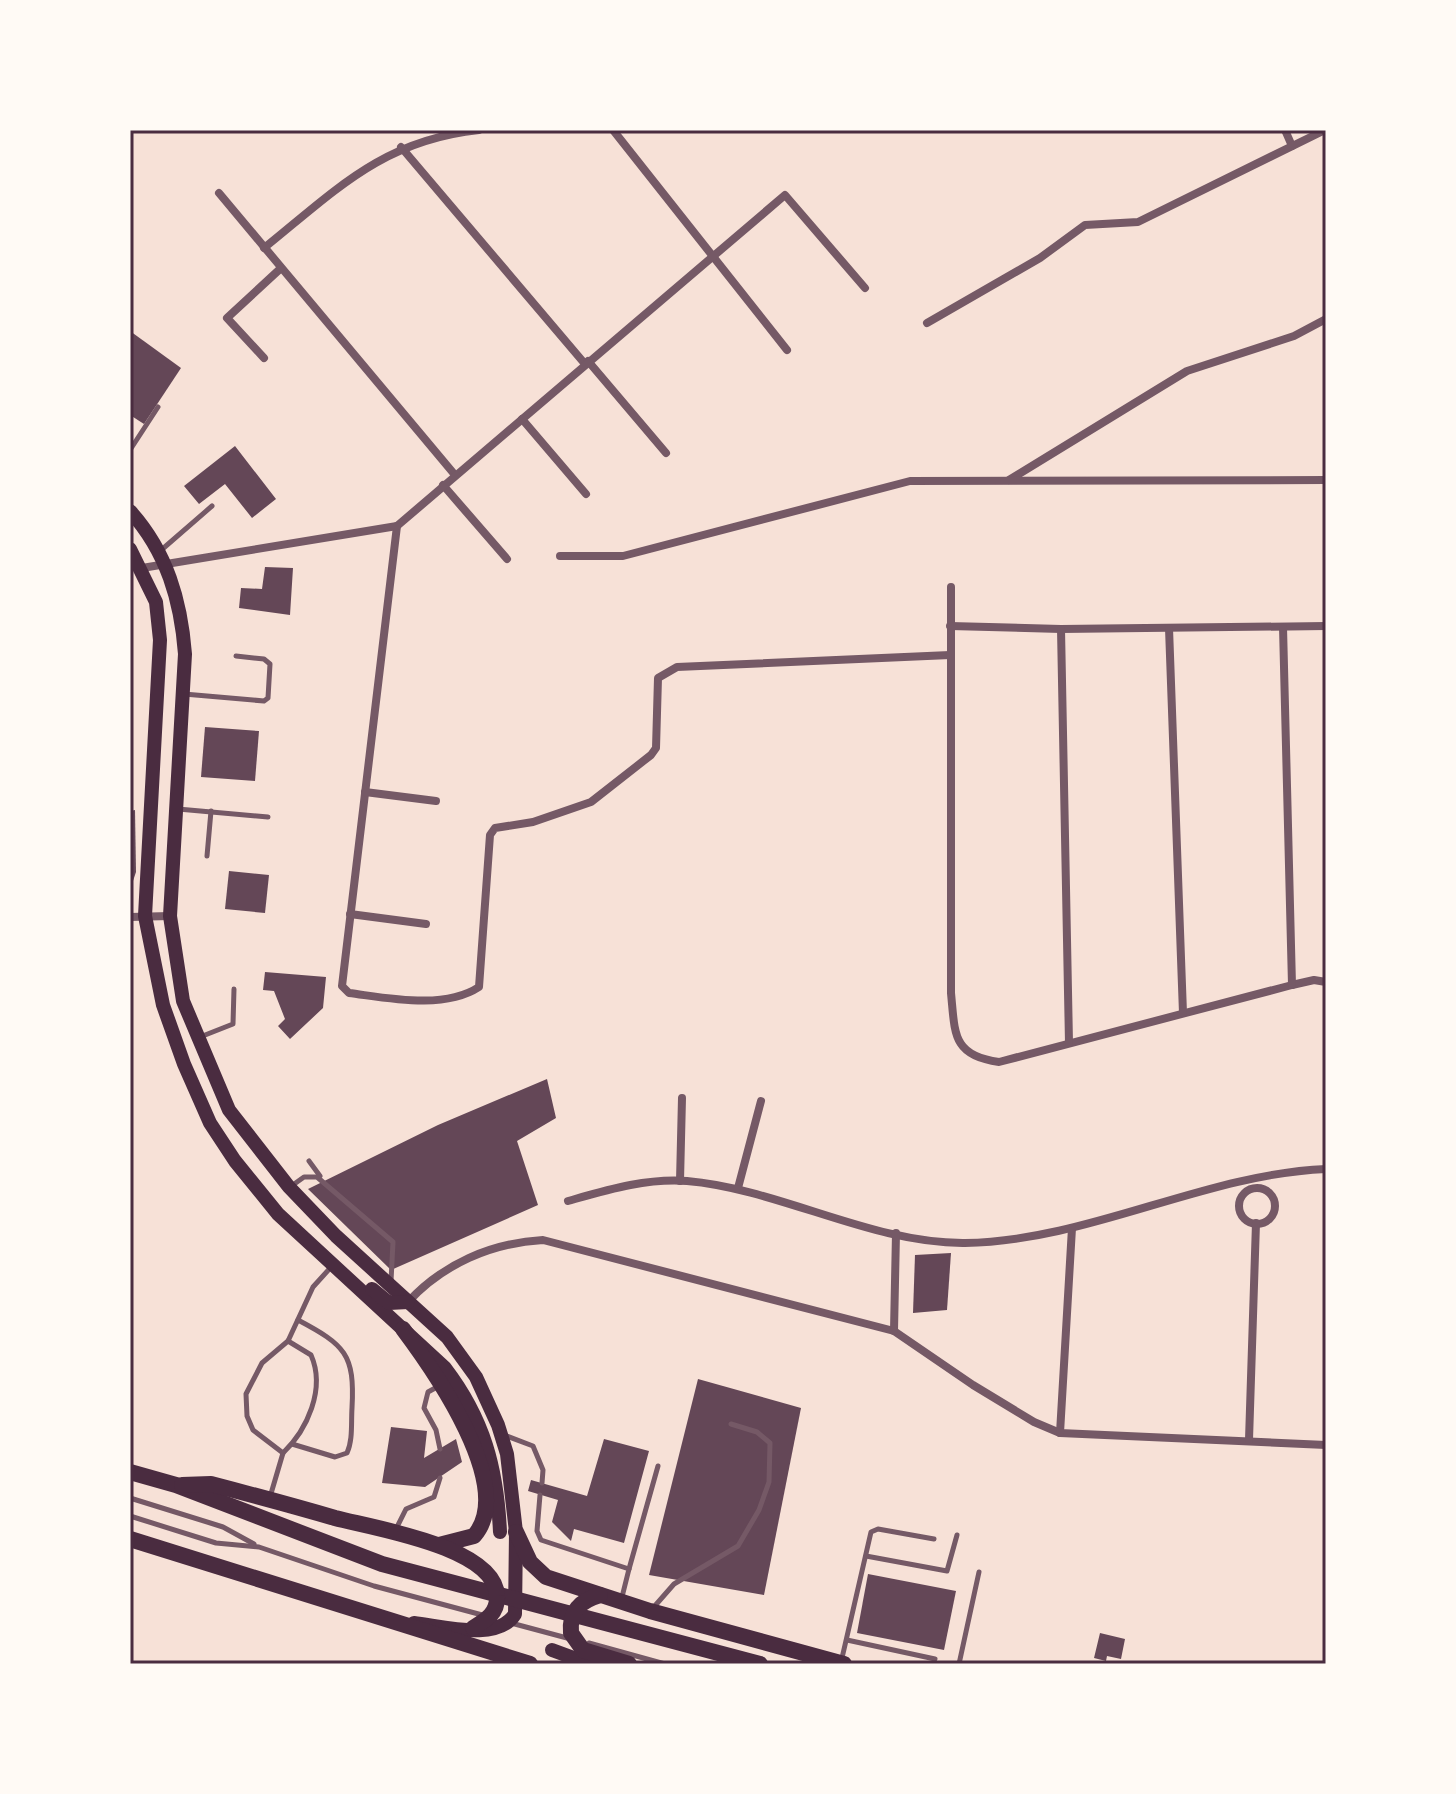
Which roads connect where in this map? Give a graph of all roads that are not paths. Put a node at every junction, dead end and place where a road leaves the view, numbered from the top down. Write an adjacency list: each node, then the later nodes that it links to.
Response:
1 (479, 130): 6 (street)
2 (613, 130): 9 (street)
3 (1285, 130): 5 (street)
4 (1325, 130): 5 (street)
5 (1292, 146): 13 (street)
6 (401, 147): 8 (street); 16 (street)
7 (219, 193): 8 (street)
8 (264, 248): 10 (street)
9 (712, 255): 11 (street); 14 (street); 16 (street)
10 (280, 269): 15 (street); 21 (street)
11 (865, 288)
12 (1326, 319): 22 (street)
13 (927, 323)
14 (787, 350)
15 (264, 358)
16 (586, 362): 18 (street); 20 (street)
17 (158, 407): 19 (lane)
18 (522, 419): 21 (street); 25 (street)
19 (131, 445)
20 (666, 453)
21 (455, 475): 24 (street)
22 (1009, 480): 23 (street); 30 (street)
23 (1326, 480)
24 (443, 485): 28 (street); 32 (street)
25 (586, 494)
26 (212, 506): 31 (lane)
27 (130, 511): 31 (main road)
28 (397, 526): 31 (street); 43 (street)
29 (130, 549): 33 (main road)
30 (560, 556)
31 (162, 558): 33 (street); 42 (main road)
32 (507, 559)
33 (142, 568): 50 (main road)
34 (951, 587): 35 (street)
35 (950, 626): 39 (street); 40 (street)
36 (1326, 626): 37 (street)
37 (1283, 627): 38 (street); 54 (street)
38 (1169, 628): 39 (street); 56 (street)
39 (1061, 629): 58 (street)
40 (950, 655): 49 (street); 58 (street)
41 (236, 656): 42 (lane)
42 (183, 694): 45 (main road)
43 (365, 792): 44 (street); 49 (street)
44 (436, 801)
45 (176, 809): 46 (lane); 51 (main road)
46 (211, 811): 47 (lane); 48 (lane)
47 (268, 817)
48 (207, 856)
49 (350, 914): 52 (street)
50 (138, 916): 51 (street); 69 (main road)
51 (170, 916): 57 (main road)
52 (426, 924)
53 (1326, 982): 54 (street)
54 (1292, 985): 56 (street)
55 (234, 989): 57 (lane)
56 (1183, 1013): 58 (street)
57 (199, 1037): 66 (main road)
58 (1069, 1043)
59 (682, 1098): 64 (street)
60 (761, 1101): 67 (street)
61 (309, 1161): 63 (lane)
62 (1326, 1169): 65 (street)
63 (323, 1180): 66 (lane); 74 (lane)
64 (680, 1181): 67 (street); 68 (street)
65 (1253, 1184): 70 (street); 70 (street); 71 (street)
66 (289, 1187): 74 (main road)
67 (738, 1188): 72 (street)
68 (568, 1201)
69 (278, 1214): 73 (main road); 75 (main road)
70 (1256, 1223): 84 (street)
71 (1072, 1228): 72 (street); 82 (street)
72 (896, 1233): 78 (street)
73 (333, 1266): 76 (lane); 77 (main road)
74 (390, 1286): 75 (main road)
75 (408, 1302): 78 (street); 83 (main road)
76 (298, 1320): 79 (lane); 85 (lane)
77 (403, 1329): 80 (main road); 98 (main road)
78 (894, 1331): 82 (street)
79 (288, 1341): 85 (lane); 88 (lane)
80 (443, 1384): 87 (lane); 103 (main road)
81 (731, 1424): 110 (lane)
82 (1060, 1433): 84 (street)
83 (502, 1435): 92 (lane); 98 (main road)
84 (1249, 1440): 86 (street)
85 (292, 1444): 88 (lane)
86 (1326, 1445)
87 (440, 1449)
88 (283, 1453): 96 (lane)
89 (658, 1466): 106 (lane)
90 (130, 1472): 93 (main road)
91 (440, 1478): 99 (lane)
92 (542, 1483)
93 (176, 1485): 96 (main road); 121 (main road)
94 (540, 1495): 106 (lane)
95 (130, 1498): 104 (lane)
96 (269, 1500): 99 (main road)
97 (130, 1516): 104 (lane)
98 (508, 1532): 108 (main road); 112 (main road)
99 (395, 1534): 103 (main road)
100 (957, 1535): 105 (lane)
101 (130, 1539): 111 (main road)
102 (934, 1539): 105 (lane)
103 (439, 1545): 112 (main road)
104 (259, 1547): 120 (lane)
105 (866, 1556): 113 (lane)
106 (629, 1569): 109 (lane)
107 (979, 1572): 124 (lane)
108 (600, 1595): 109 (main road); 119 (main road)
109 (621, 1602): 110 (main road)
110 (650, 1611): 122 (main road)
111 (382, 1619): 112 (main road); 117 (main road)
112 (473, 1628)
113 (847, 1640): 115 (lane); 122 (lane)
114 (552, 1650): 118 (main road)
115 (903, 1653): 116 (lane); 123 (lane)
116 (935, 1659)
117 (530, 1664)
118 (590, 1664)
119 (629, 1664)
120 (665, 1664)
121 (760, 1664)
122 (843, 1664)
123 (901, 1664)
124 (959, 1664)

